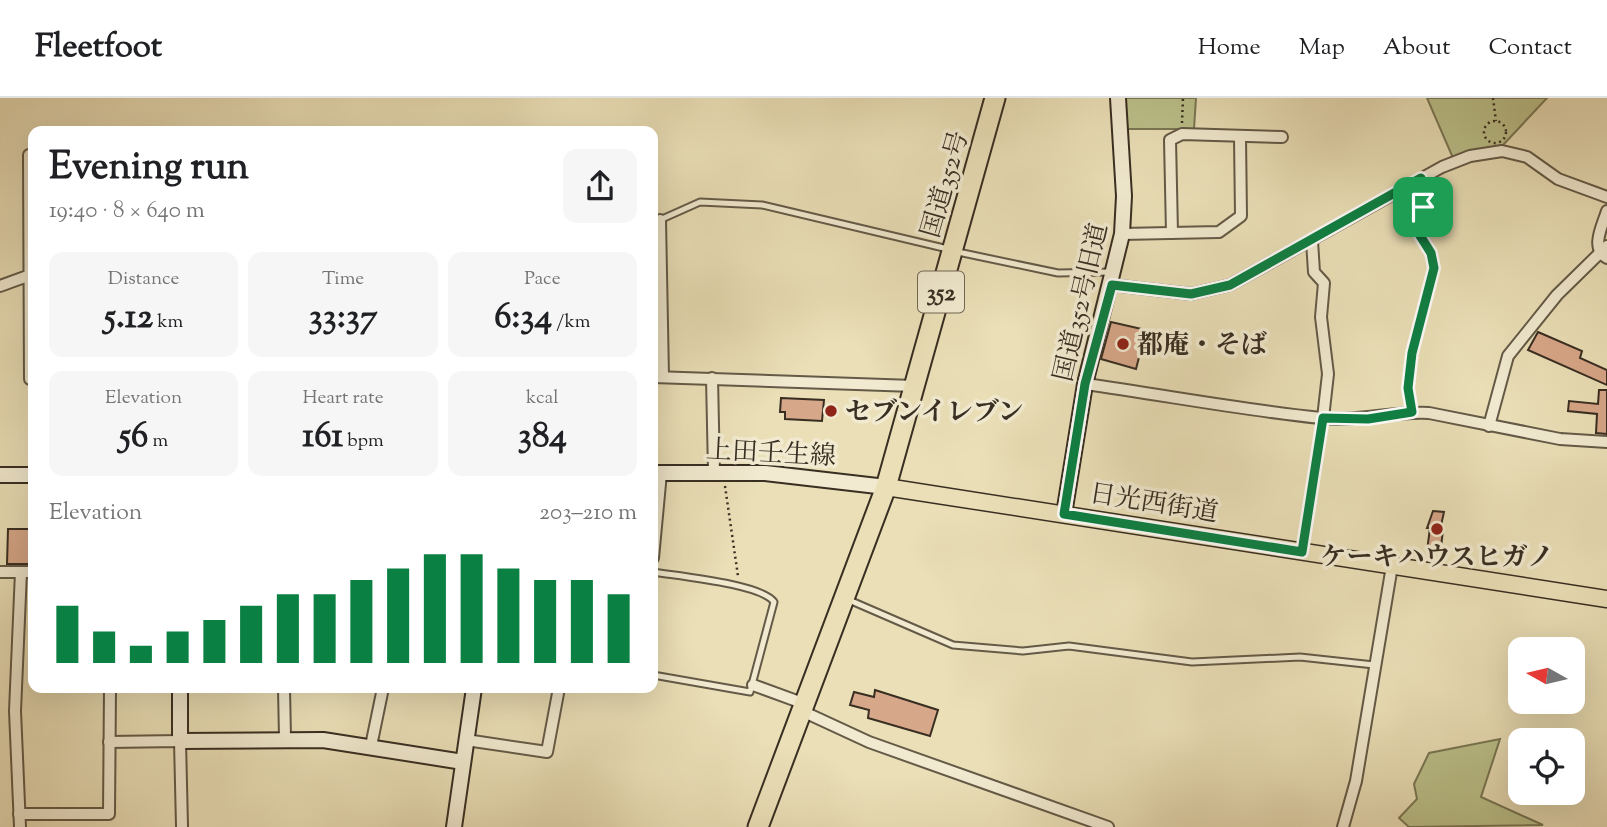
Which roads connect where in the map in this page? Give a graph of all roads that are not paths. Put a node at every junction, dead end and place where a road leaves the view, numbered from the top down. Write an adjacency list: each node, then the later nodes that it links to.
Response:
1 (995, 98): 12 (highway, 国道352号 / 352)
2 (1118, 98): 10 (street, 国道352号旧道)
3 (1240, 137): 4 (street); 9 (street); 9 (street)
4 (1282, 137)
5 (1421, 178): 6 (street); 11 (street); 21 (lane)
6 (1607, 197)
7 (1607, 211): 13 (street)
8 (658, 222): 12 (lane)
9 (1172, 233): 10 (street)
10 (1122, 234): 15 (street, 国道352号旧道)
11 (1312, 241): 15 (street); 22 (street)
12 (952, 250): 15 (lane); 20 (highway, 国道352号 / 352)
13 (1605, 252): 23 (street)
14 (28, 276): 16 (street)
15 (1113, 279): 19 (street, 国道352号旧道)
16 (0, 285)
17 (658, 377): 18 (street)
18 (712, 378): 20 (street); 25 (street)
19 (1085, 384): 22 (street); 30 (street, 国道352号旧道)
20 (914, 386): 29 (highway, 国道352号 / 352)
21 (1412, 412): 22 (street); 23 (street)
22 (1323, 418): 31 (lane)
23 (1489, 426): 24 (street)
24 (1607, 442)
25 (718, 472): 26 (street, 上田壬生線); 29 (street, 上田壬生線)
26 (658, 473)
27 (0, 475): 28 (street)
28 (28, 475)
29 (886, 486): 30 (main road, 日光西街道); 37 (highway, 352)
30 (1064, 514): 31 (main road, 日光西街道)
31 (1302, 552): 32 (main road, 日光西街道)
32 (1392, 566): 38 (main road, 日光西街道); 39 (street)
33 (0, 572): 34 (street)
34 (21, 572): 35 (street); 55 (street)
35 (28, 572)
36 (658, 573): 41 (lane)
37 (845, 598): 39 (lane); 48 (highway, 352)
38 (1607, 599)
39 (1377, 665): 61 (street)
40 (658, 676): 41 (lane)
41 (753, 685): 48 (street)
42 (110, 693): 52 (street)
43 (180, 693): 51 (street)
44 (285, 693): 49 (street)
45 (382, 693): 53 (street)
46 (473, 693): 50 (street)
47 (558, 693): 50 (street)
48 (804, 708): 59 (highway, 352); 60 (street)
49 (285, 738): 51 (street); 53 (street)
50 (466, 740): 54 (street)
51 (180, 741): 52 (street); 56 (street)
52 (109, 742): 55 (street)
53 (371, 746): 54 (street)
54 (463, 762): 58 (street)
55 (19, 814): 57 (street)
56 (182, 826)
57 (20, 827)
58 (454, 827)
59 (758, 827)
60 (1108, 827)
61 (1343, 827)

